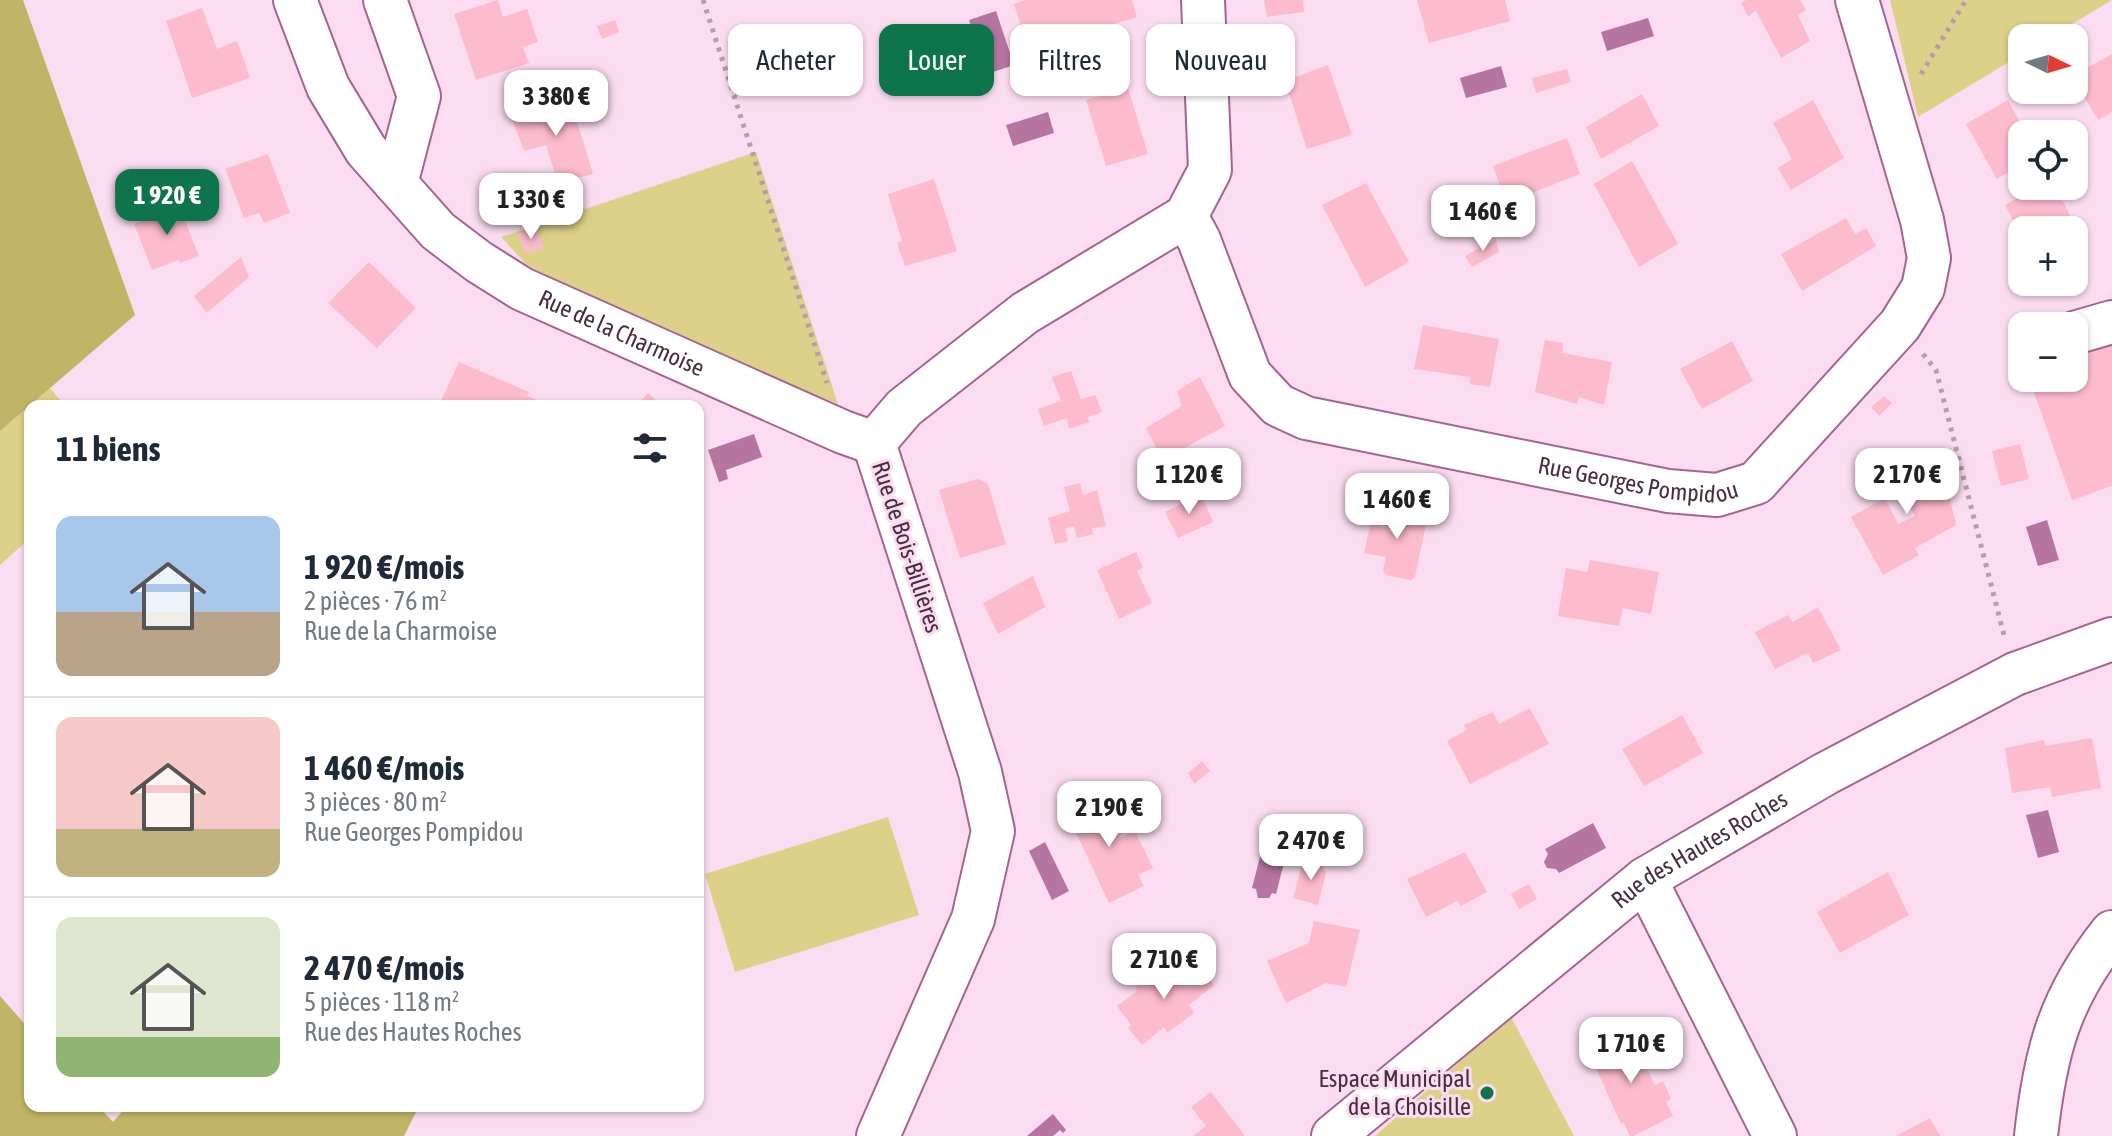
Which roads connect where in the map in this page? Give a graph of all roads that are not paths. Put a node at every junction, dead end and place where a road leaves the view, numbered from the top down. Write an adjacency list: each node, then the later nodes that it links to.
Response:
1 (295, 0): 5 (street, Rue de la Charmoise)
2 (385, 0): 5 (street)
3 (1203, 0): 6 (street)
4 (1857, 0): 6 (street, Rue Georges Pompidou)
5 (396, 184): 9 (street, Rue de la Charmoise)
6 (1186, 216): 9 (street, Rue de Bois-Billières)
7 (2112, 322): 8 (street)
8 (2088, 329)
9 (858, 438): 13 (street, Rue de Bois-Billières)
10 (2112, 639): 11 (street, Rue des Hautes Roches)
11 (1645, 879): 14 (street, Rue des Hautes Roches); 15 (street)
12 (2112, 932): 16 (street)
13 (878, 1136)
14 (1333, 1136)
15 (1775, 1136)
16 (2036, 1136)

